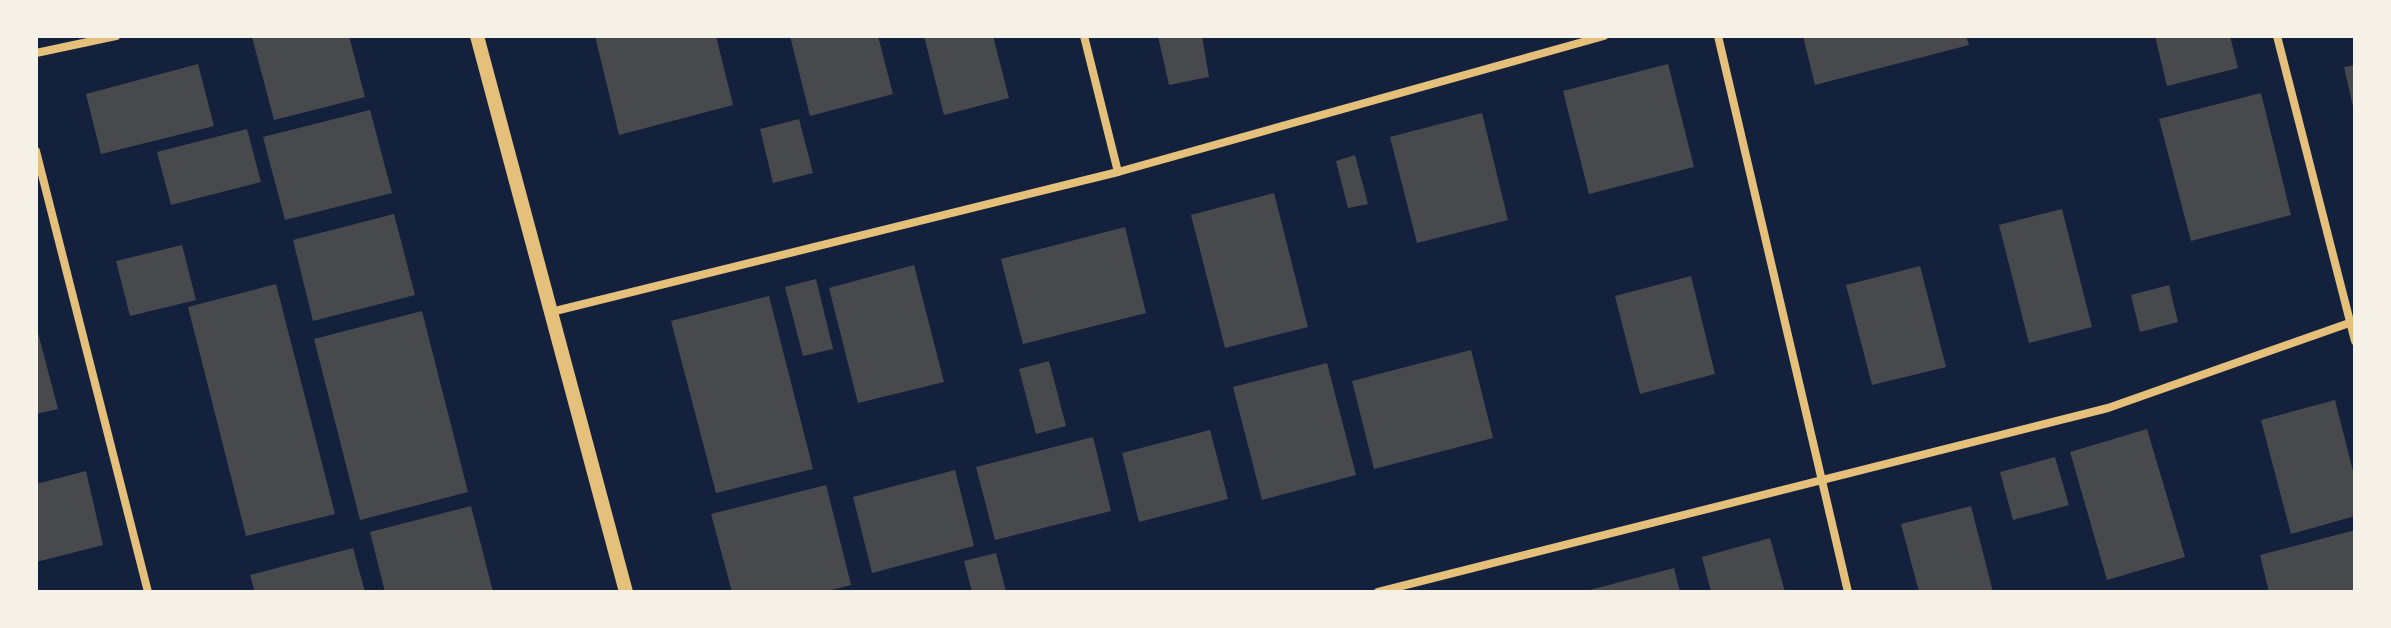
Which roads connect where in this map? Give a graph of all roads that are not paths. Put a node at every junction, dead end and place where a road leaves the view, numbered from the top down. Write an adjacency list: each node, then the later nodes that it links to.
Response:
1 (116, 36): 7 (street)
2 (477, 36): 10 (street)
3 (1084, 36): 9 (street)
4 (1604, 36): 9 (street)
5 (1718, 36): 13 (street)
6 (2277, 36): 11 (street)
7 (36, 53)
8 (36, 151): 14 (street)
9 (1118, 172): 10 (street)
10 (551, 312): 15 (street)
11 (2353, 322): 12 (street); 13 (street)
12 (2355, 341)
13 (1824, 480): 16 (street); 17 (street)
14 (148, 592)
15 (626, 592)
16 (1378, 592)
17 (1848, 592)

